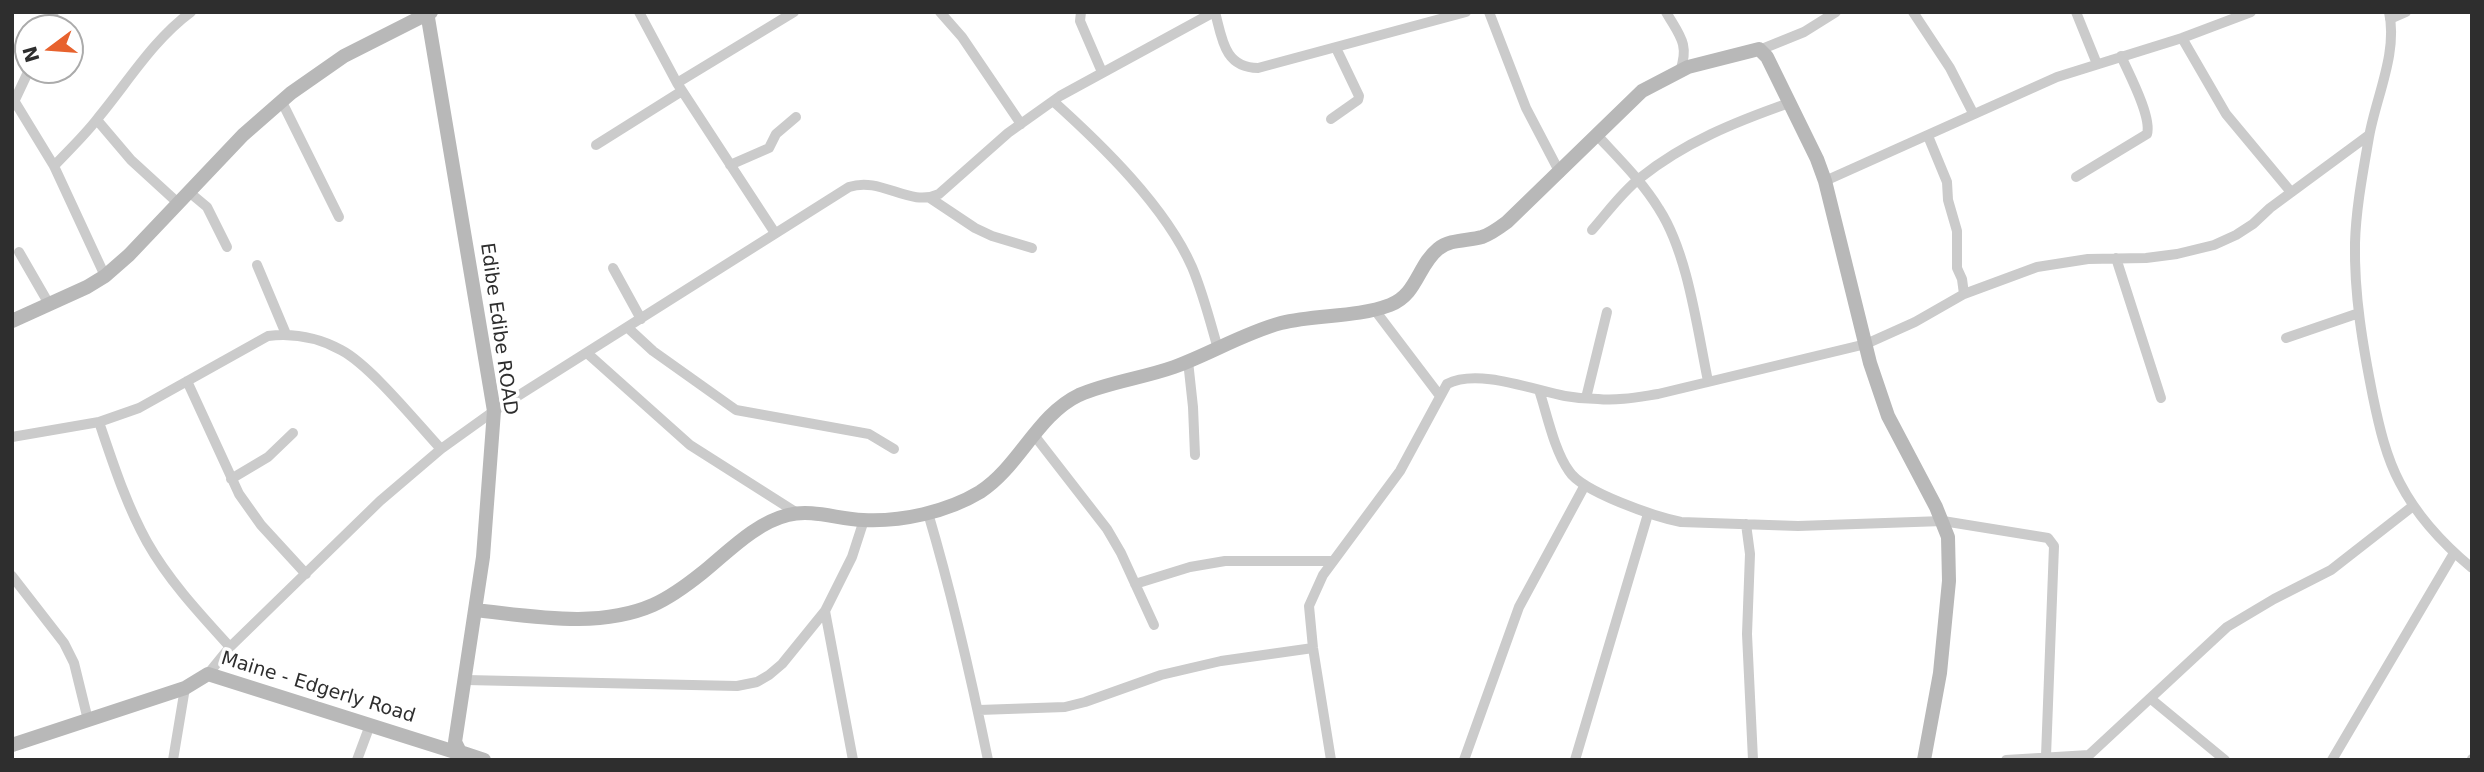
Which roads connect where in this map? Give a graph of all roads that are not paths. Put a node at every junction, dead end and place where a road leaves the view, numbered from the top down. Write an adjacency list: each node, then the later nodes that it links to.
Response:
1 (191, 12): 33 (street)
2 (639, 12): 25 (street)
3 (794, 12): 25 (street)
4 (940, 12): 34 (street)
5 (1081, 12): 23 (street)
6 (1214, 12): 18 (street); 23 (street)
7 (1466, 12): 18 (street)
8 (1489, 12): 41 (street)
9 (1666, 12): 22 (street)
10 (1836, 12): 19 (street)
11 (1913, 12): 30 (street)
12 (2076, 12): 21 (street)
13 (2251, 12): 17 (street)
14 (2406, 12): 16 (street)
15 (428, 13): 27 (street); 79 (street, Edibe Edibe ROAD)
16 (2390, 16): 36 (street)
17 (2182, 38): 20 (street); 46 (street)
18 (1336, 48): 32 (street)
19 (1762, 49): 22 (street); 29 (street)
20 (2122, 56): 21 (street); 42 (street)
21 (2096, 64): 30 (street)
22 (1680, 71): 35 (street)
23 (1102, 72): 26 (street)
24 (22, 84): 28 (street)
25 (680, 87): 38 (street); 39 (street)
26 (1053, 101): 34 (street); 70 (street)
27 (282, 102): 45 (street); 49 (street)
28 (13, 103): 40 (street)
29 (1789, 103): 43 (street); 44 (street)
30 (1973, 113): 37 (street)
31 (796, 117): 39 (street)
32 (1331, 119)
33 (97, 120): 40 (street); 48 (street)
34 (1021, 124): 47 (street)
35 (1596, 134): 41 (street); 43 (street)
36 (2369, 135): 46 (street); 63 (street)
37 (1928, 136): 44 (street); 59 (street)
38 (596, 145)
39 (730, 165): 51 (street)
40 (54, 166): 58 (street)
41 (1560, 173): 61 (street)
42 (2076, 177)
43 (1638, 180): 50 (street); 74 (street)
44 (1825, 181): 69 (street)
45 (189, 192): 48 (street); 52 (street)
46 (2291, 192): 55 (street)
47 (930, 198): 51 (street); 53 (street)
48 (178, 203): 58 (street)
49 (339, 217)
50 (1592, 230)
51 (775, 233): 64 (street)
52 (227, 247)
53 (1032, 247)
54 (19, 252): 60 (street)
55 (2116, 258): 59 (street); 78 (street)
56 (257, 265): 67 (street)
57 (613, 268): 64 (street)
58 (105, 276): 60 (street)
59 (1964, 294): 69 (street)
60 (49, 304): 65 (street)
61 (1374, 309): 70 (street); 76 (street)
62 (1607, 312): 77 (street)
63 (2359, 313): 68 (street); 89 (street)
64 (641, 318): 66 (street)
65 (12, 321)
66 (628, 327): 71 (street); 85 (street)
67 (286, 334): 73 (street); 84 (street)
68 (2286, 338)
69 (1866, 344): 74 (street); 94 (street)
70 (1219, 349): 72 (street)
71 (587, 353): 79 (street); 90 (street)
72 (1188, 361): 82 (street); 86 (street)
73 (187, 381): 80 (street); 87 (street)
74 (1708, 381): 77 (street)
75 (1539, 390): 76 (street); 77 (street); 88 (street)
76 (1440, 396): 97 (street)
77 (1586, 398)
78 (2161, 398)
79 (494, 411): 84 (street); 102 (street, Edibe Edibe ROAD)
80 (99, 422): 83 (street); 105 (street)
81 (293, 433): 87 (street)
82 (1034, 435): 91 (street); 101 (street)
83 (12, 437)
84 (441, 449): 99 (street)
85 (894, 449)
86 (1195, 455)
87 (232, 479): 99 (street)
88 (1585, 485): 92 (street); 124 (street)
89 (2413, 506): 96 (street); 110 (street)
90 (797, 513): 93 (street); 102 (street)
91 (928, 513): 93 (street); 111 (street)
92 (1648, 514): 95 (street); 125 (street)
93 (864, 520): 103 (street)
94 (1943, 521): 95 (street); 116 (street); 127 (street)
95 (1746, 524): 126 (street)
96 (2454, 553): 98 (street); 130 (street)
97 (1332, 561): 101 (street); 106 (street)
98 (2472, 568)
99 (306, 573): 105 (street)
100 (12, 576): 112 (street)
101 (1135, 584): 104 (street)
102 (475, 610): 108 (street, Edibe Edibe ROAD)
103 (825, 611): 108 (street); 122 (street)
104 (1154, 625)
105 (230, 647): 107 (street)
106 (1313, 648): 111 (street); 118 (street)
107 (208, 674): 109 (street, Maine - Edgerly Road); 113 (street, Maine - Edgerly Road)
108 (466, 680): 115 (street, Edibe Edibe ROAD)
109 (185, 688): 112 (street, Maine - Edgerly Road); 119 (street)
110 (2151, 699): 117 (street); 129 (street)
111 (979, 710): 123 (street)
112 (88, 720): 114 (street, Maine - Edgerly Road)
113 (370, 725): 115 (street, Maine - Edgerly Road); 120 (street)
114 (12, 746)
115 (454, 753): 121 (street)
116 (2046, 757): 117 (street); 128 (street)
117 (2091, 757)
118 (1328, 759)
119 (173, 760)
120 (358, 760)
121 (484, 760)
122 (853, 760)
123 (988, 760)
124 (1464, 760)
125 (1575, 760)
126 (1753, 760)
127 (1924, 760)
128 (2006, 760)
129 (2225, 760)
130 (2332, 760)

